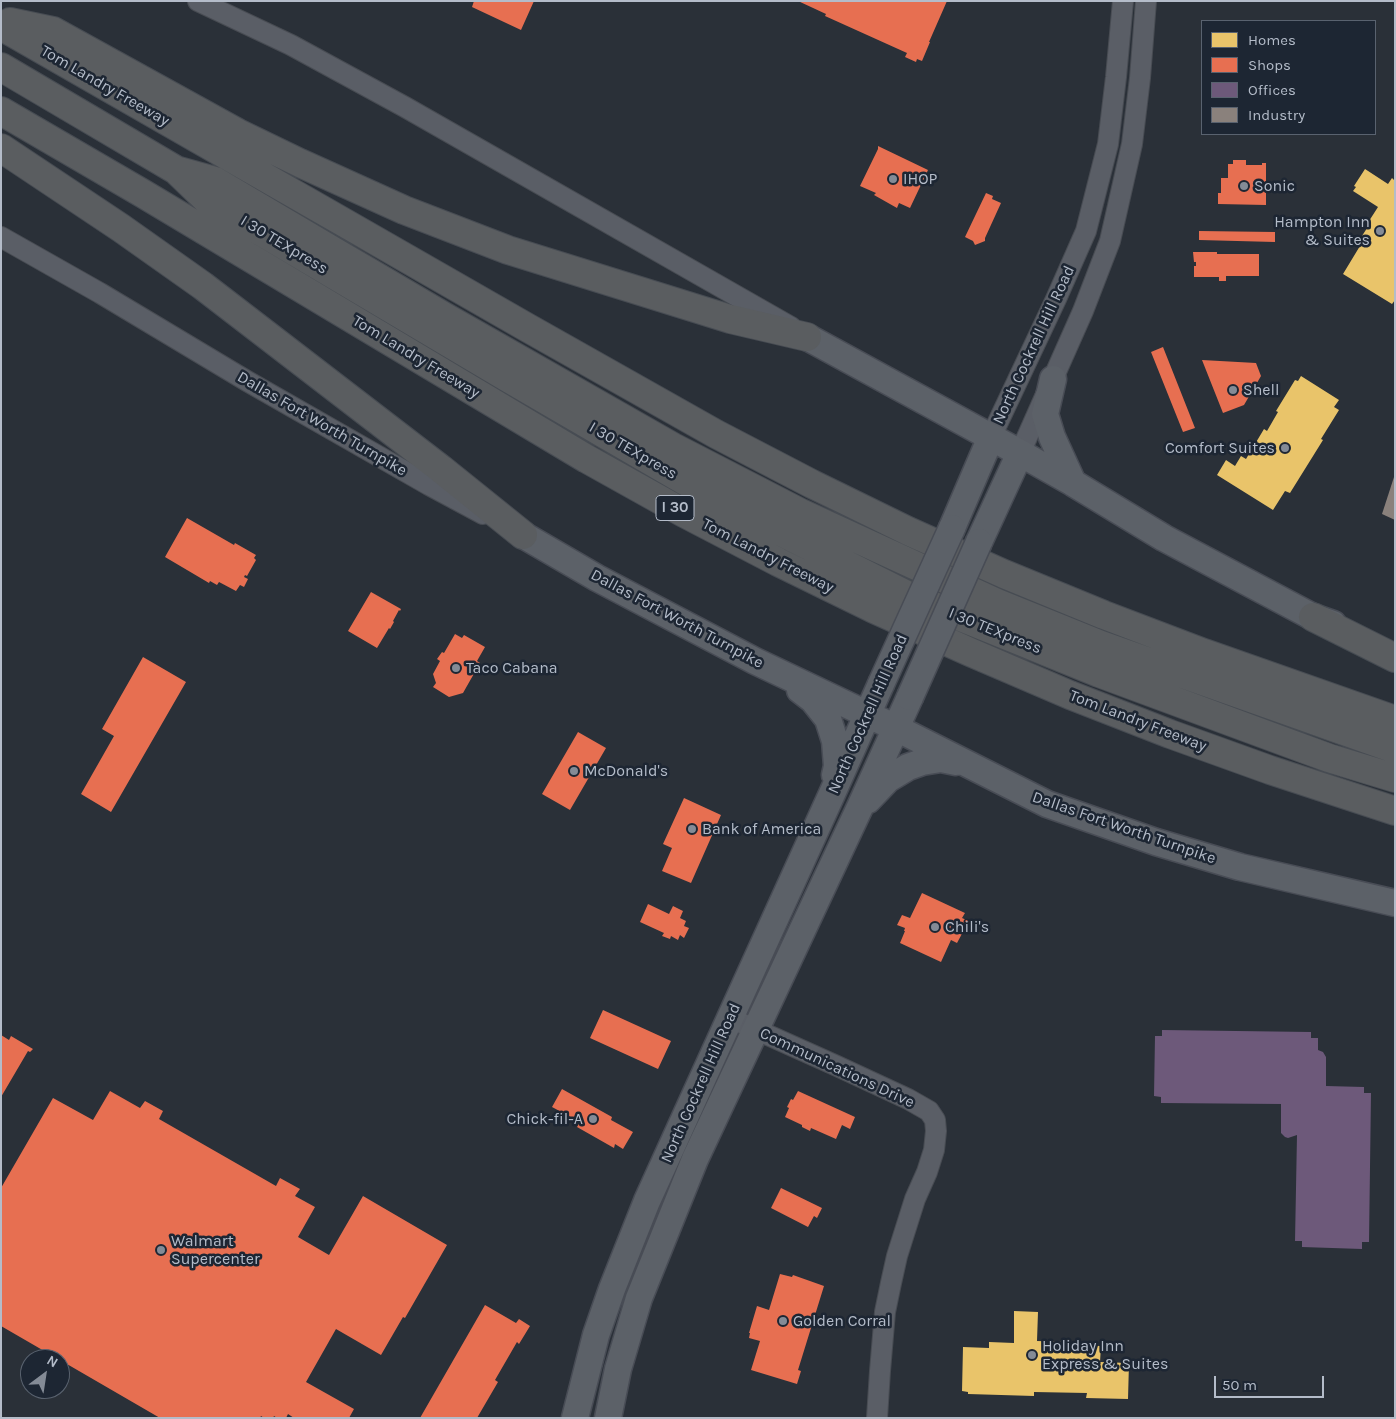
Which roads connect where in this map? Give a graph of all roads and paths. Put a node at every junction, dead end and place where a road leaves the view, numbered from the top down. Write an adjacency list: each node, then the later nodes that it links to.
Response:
1 (198, 1): 13 (street)
2 (1124, 1): 8 (street, North Cockrell Hill Road)
3 (1146, 1): 9 (street, North Cockrell Hill Road)
4 (1, 20): 13 (highway)
5 (1, 26): 24 (highway, Tom Landry Freeway)
6 (1, 67): 11 (highway, I 30 TEXpress)
7 (1, 111): 31 (highway, Tom Landry Freeway / I 30)
8 (1108, 144): 9 (street); 15 (street, North Cockrell Hill Road)
9 (1132, 144): 14 (street, North Cockrell Hill Road)
10 (1, 148): 18 (highway)
11 (176, 170): 26 (highway); 28 (highway, I 30 TEXpress)
12 (1, 237): 18 (street, Dallas Fort Worth Turnpike)
13 (807, 337): 15 (main road)
14 (1053, 379): 16 (street, North Cockrell Hill Road); 17 (main road)
15 (991, 437): 16 (main road); 23 (main road, North Cockrell Hill Road, bridge)
16 (1020, 453): 17 (main road); 25 (main road, North Cockrell Hill Road, bridge)
17 (1073, 483): 19 (main road)
18 (523, 535): 22 (main road, Dallas Fort Worth Turnpike)
19 (1313, 617): 20 (main road); 21 (highway)
20 (1395, 646)
21 (1395, 658)
22 (767, 667): 23 (main road, Dallas Fort Worth Turnpike); 29 (main road)
23 (868, 715): 25 (main road, Dallas Fort Worth Turnpike); 29 (main road, North Cockrell Hill Road)
24 (1395, 720)
25 (896, 728): 27 (main road, Dallas Fort Worth Turnpike); 30 (main road, North Cockrell Hill Road)
26 (1395, 750)
27 (966, 764): 30 (main road); 32 (main road, Dallas Fort Worth Turnpike)
28 (1395, 778)
29 (831, 796): 33 (main road, North Cockrell Hill Road)
30 (860, 807): 34 (main road, North Cockrell Hill Road)
31 (1395, 811)
32 (1395, 903)
33 (730, 1018): 34 (street, Communications Drive); 35 (main road, North Cockrell Hill Road)
34 (755, 1030): 36 (main road, North Cockrell Hill Road); 39 (street, Communications Drive)
35 (612, 1289): 36 (main road); 37 (main road, North Cockrell Hill Road)
36 (639, 1298): 38 (main road, North Cockrell Hill Road)
37 (575, 1418)
38 (608, 1418)
39 (877, 1418)

